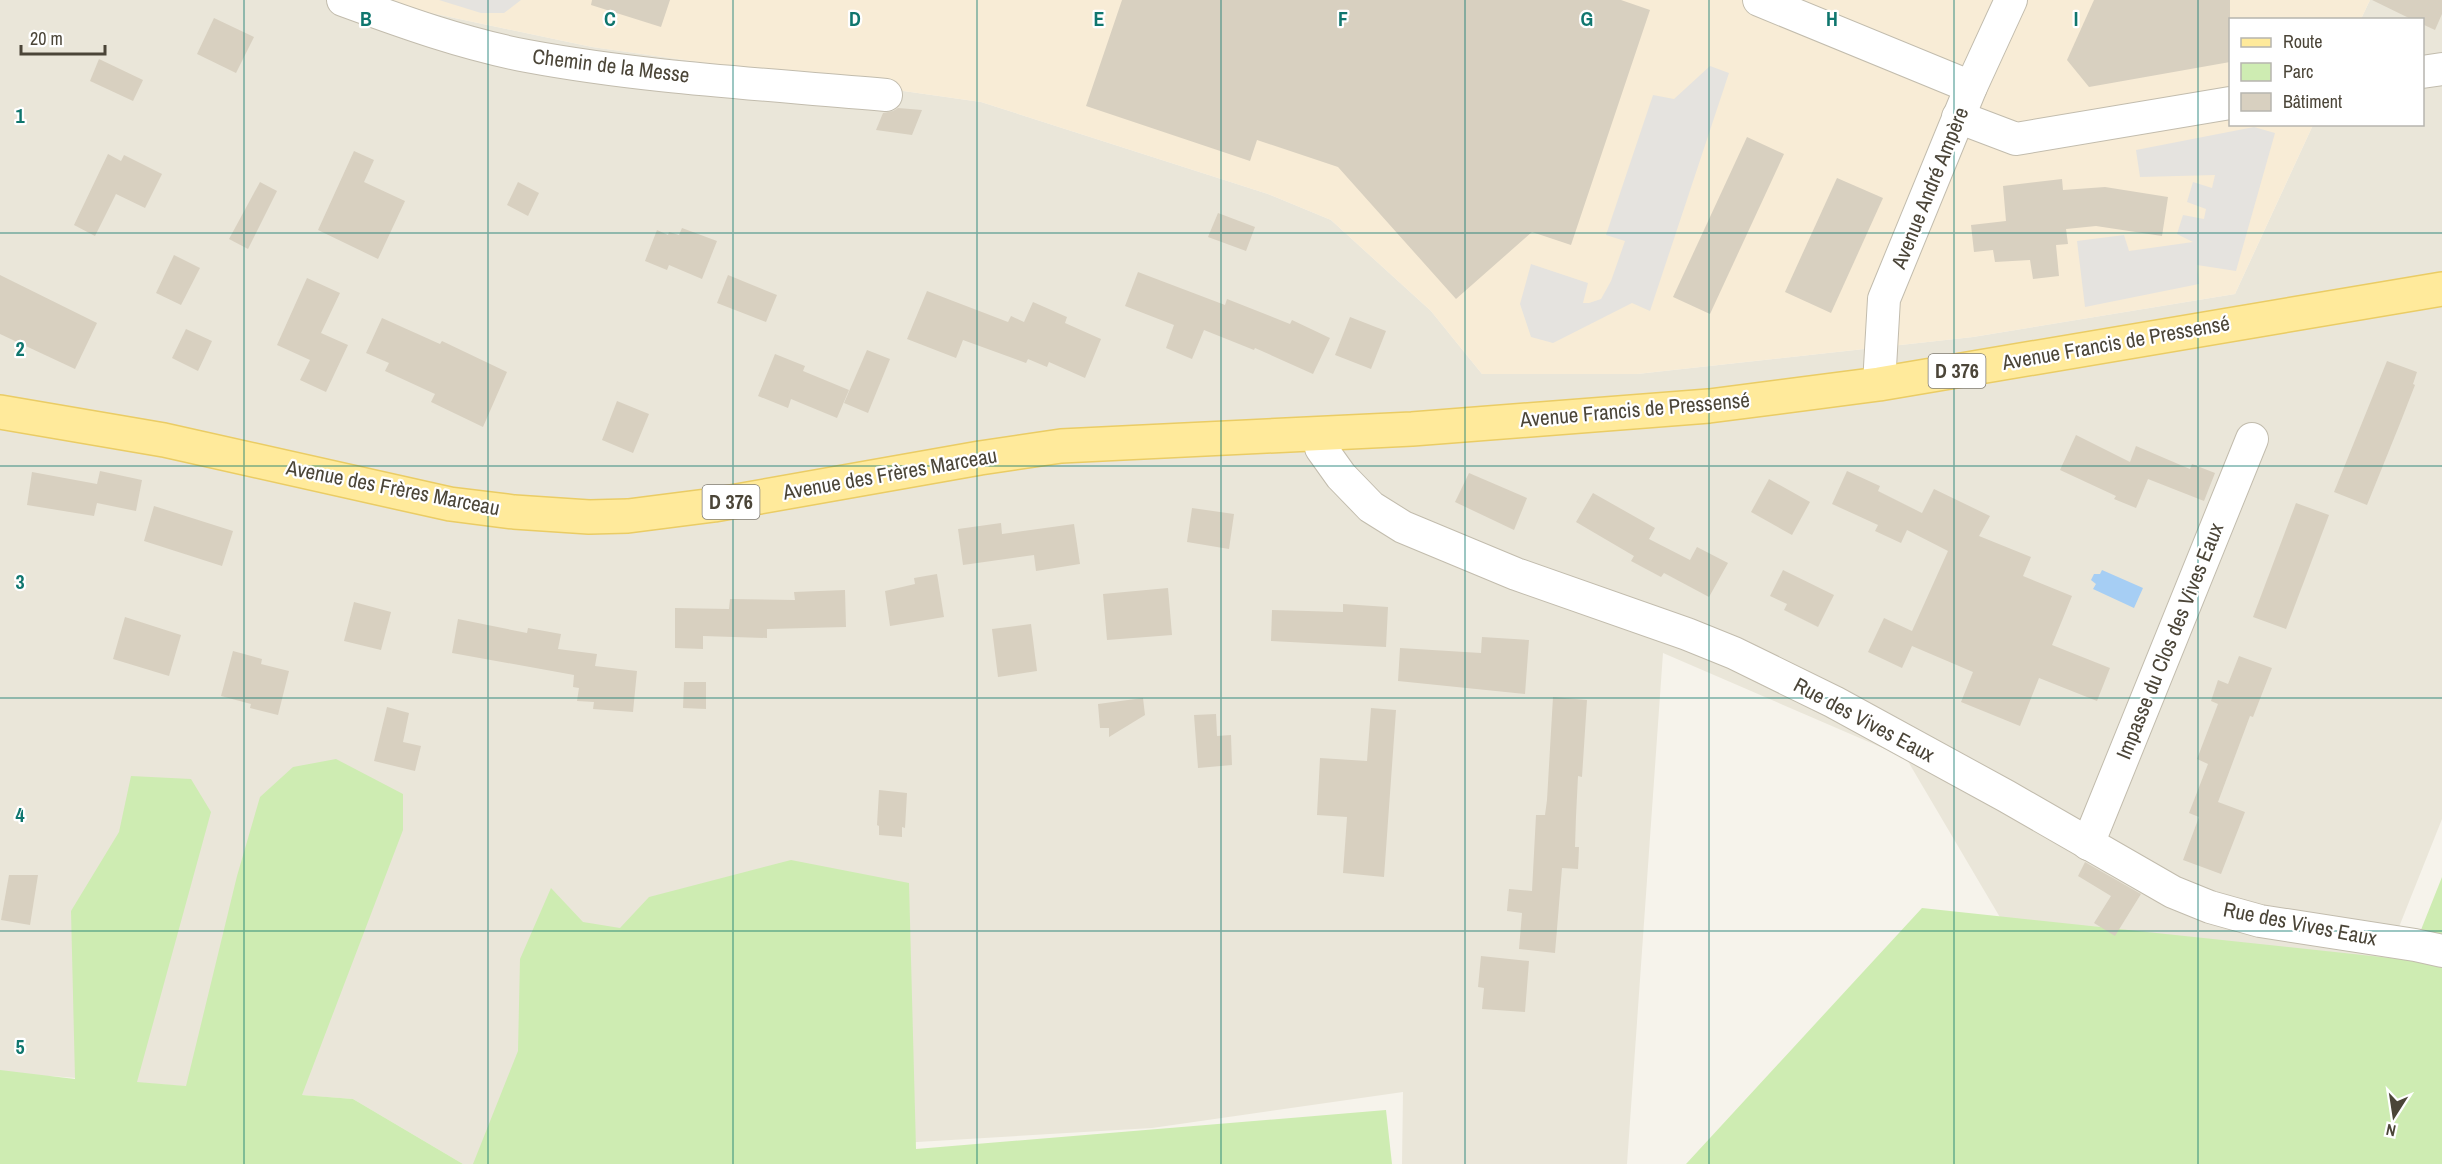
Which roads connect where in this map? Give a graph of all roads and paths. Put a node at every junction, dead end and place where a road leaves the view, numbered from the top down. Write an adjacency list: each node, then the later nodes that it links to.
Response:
1 (343, 0): 7 (street, Chemin de la Messe)
2 (1759, 0): 6 (street)
3 (2011, 0): 6 (street, Avenue André Ampère)
4 (2442, 69): 5 (street)
5 (2424, 72)
6 (1971, 87): 9 (street, Avenue André Ampère)
7 (886, 95)
8 (2229, 103): 9 (street)
9 (1958, 117): 11 (street, Avenue André Ampère)
10 (2442, 289): 11 (main road, Avenue Francis de Pressensé / D 376)
11 (1879, 384): 13 (main road, Avenue Francis de Pressensé / D 376)
12 (0, 412): 14 (main road, Avenue des Frères Marceau / D 376)
13 (1467, 425): 14 (main road, Avenue des Frères Marceau / D 376)
14 (1319, 434): 16 (street, Rue des Vives Eaux)
15 (2252, 439): 16 (street, Impasse du Clos des Vives Eaux)
16 (2088, 844): 17 (street, Rue des Vives Eaux)
17 (2442, 951)

